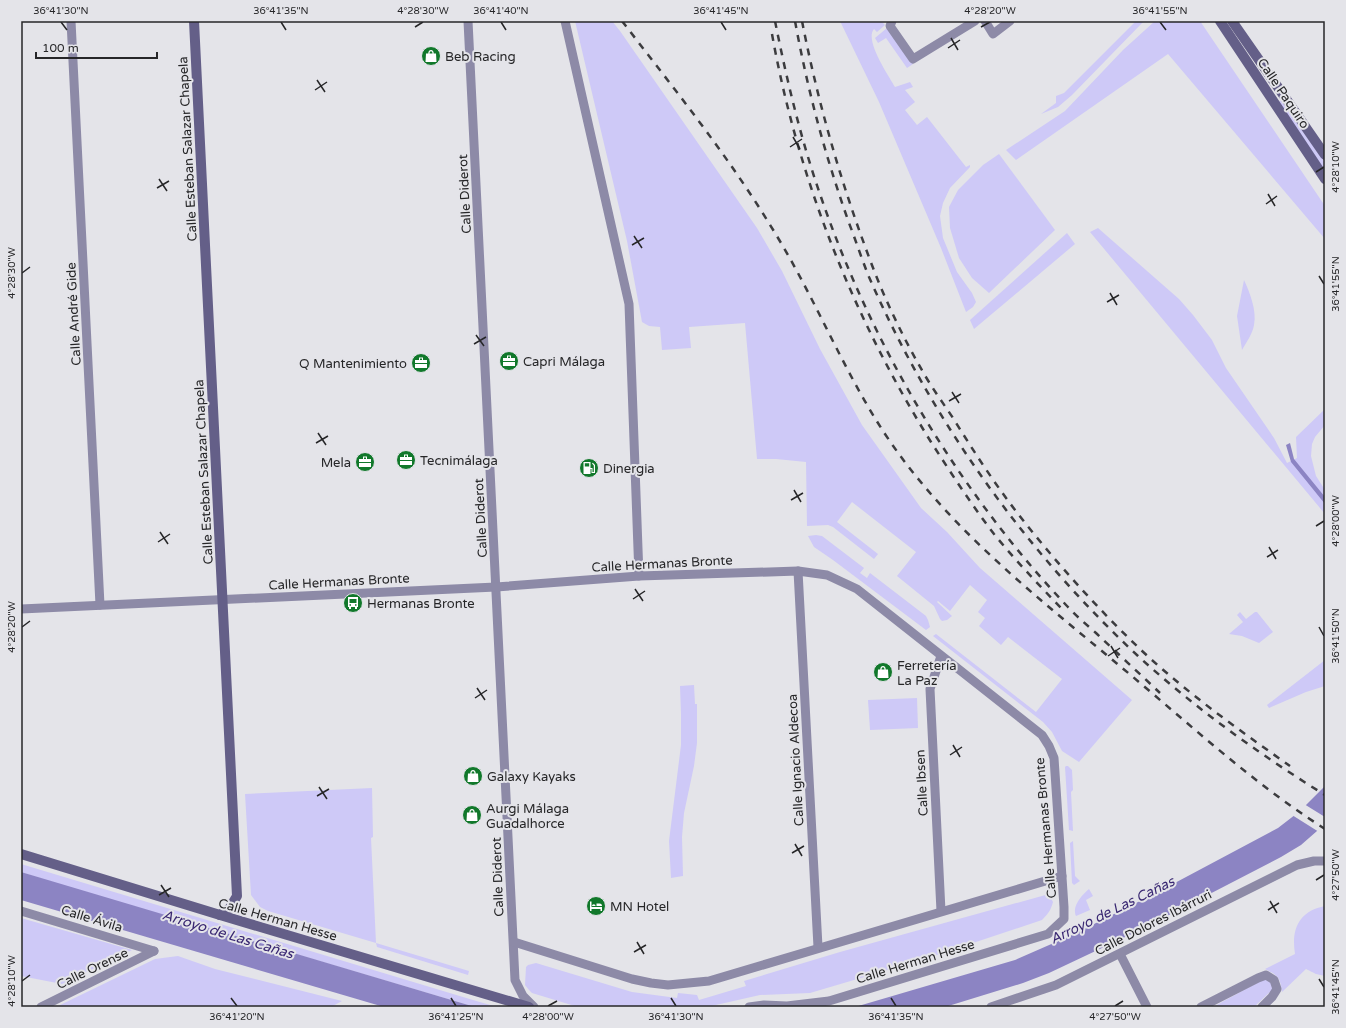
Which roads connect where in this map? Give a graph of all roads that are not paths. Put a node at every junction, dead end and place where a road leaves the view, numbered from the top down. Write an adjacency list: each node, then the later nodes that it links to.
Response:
1 (71, 21): 17 (street, Calle André Gide)
2 (194, 21): 16 (street, Calle Esteban Salazar Chapela)
3 (468, 21): 15 (street, Calle Diderot)
4 (565, 21): 14 (street)
5 (892, 21): 6 (street)
6 (975, 21)
7 (985, 21): 8 (street)
8 (1010, 21)
9 (1220, 21): 12 (street, Calle Paquiro)
10 (1232, 21): 11 (street, Calle Paquiro)
11 (1325, 155)
12 (1325, 179)
13 (798, 571): 14 (street, Calle Hermanas Bronte); 19 (street, Calle Hermanas Bronte); 28 (street, Calle Ignacio Aldecoa)
14 (639, 576): 15 (street, Calle Hermanas Bronte)
15 (496, 587): 16 (street, Calle Hermanas Bronte); 27 (street, Calle Diderot)
16 (223, 600): 17 (street, Calle Hermanas Bronte); 25 (street, Calle Esteban Salazar Chapela)
17 (100, 605): 18 (street, Calle Hermanas Bronte)
18 (21, 609)
19 (941, 656): 22 (street, Calle Hermanas Bronte); 24 (street, Calle Ibsen)
20 (21, 854): 25 (street, Calle Herman Hesse)
21 (1325, 861): 30 (street, Calle Dolores Ibárruri)
22 (1062, 876): 24 (street); 26 (street, Calle Hermanas Bronte)
23 (21, 911): 29 (street, Calle Ávila)
24 (941, 911): 28 (street)
25 (220, 916): 33 (street, Calle Herman Hesse)
26 (1048, 934): 31 (street, Calle Herman Hesse)
27 (514, 942): 28 (street); 34 (street, Calle Diderot)
28 (818, 947)
29 (154, 951): 32 (street, Calle Orense)
30 (1120, 954): 36 (street, Calle Dolores Ibárruri); 37 (street)
31 (785, 1006): 35 (street, Calle Herman Hesse)
32 (41, 1007)
33 (529, 1007)
34 (534, 1007)
35 (749, 1007)
36 (991, 1007)
37 (1147, 1007)
38 (1201, 1007): 39 (street)
39 (1262, 1007)

